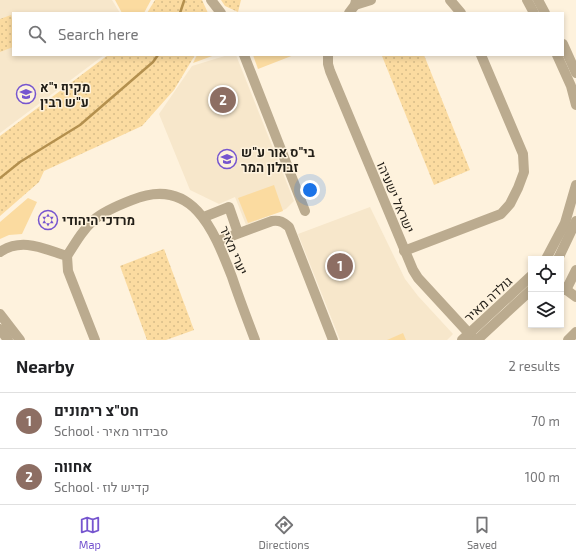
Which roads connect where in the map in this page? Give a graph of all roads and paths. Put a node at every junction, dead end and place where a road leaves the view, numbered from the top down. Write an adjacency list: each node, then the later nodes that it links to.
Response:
1 (212, 0): 7 (street)
2 (371, 0): 6 (street)
3 (450, 0): 9 (street)
4 (527, 0): 10 (street)
5 (538, 0): 11 (street)
6 (355, 2): 8 (street)
7 (220, 12)
8 (349, 12)
9 (460, 12)
10 (533, 12)
11 (544, 12)
12 (564, 46): 17 (street)
13 (244, 56): 20 (street)
14 (328, 56): 25 (street, ישראל ישעיהו)
15 (481, 56): 25 (street)
16 (557, 56): 18 (street)
17 (576, 73)
18 (576, 105)
19 (576, 185): 28 (street)
20 (305, 211)
21 (204, 218): 23 (street); 24 (street, יערי מאיר); 27 (street, יערי מאיר)
22 (576, 221): 29 (street)
23 (238, 233): 24 (street); 43 (street)
24 (218, 241): 42 (street, יערי מאיר)
25 (404, 251): 38 (street, ישראל ישעיהו)
26 (0, 252): 27 (street)
27 (67, 256): 41 (street)
28 (548, 256)
29 (559, 256)
30 (576, 270): 32 (street)
31 (528, 279): 38 (street, גולדה מאיר)
32 (564, 288): 34 (street)
33 (529, 292): 38 (street)
34 (576, 297)
35 (0, 314): 40 (street)
36 (0, 328): 39 (street)
37 (576, 332): 44 (street)
38 (470, 339)
39 (8, 340)
40 (20, 340)
41 (95, 340)
42 (255, 340)
43 (333, 340)
44 (568, 340)

